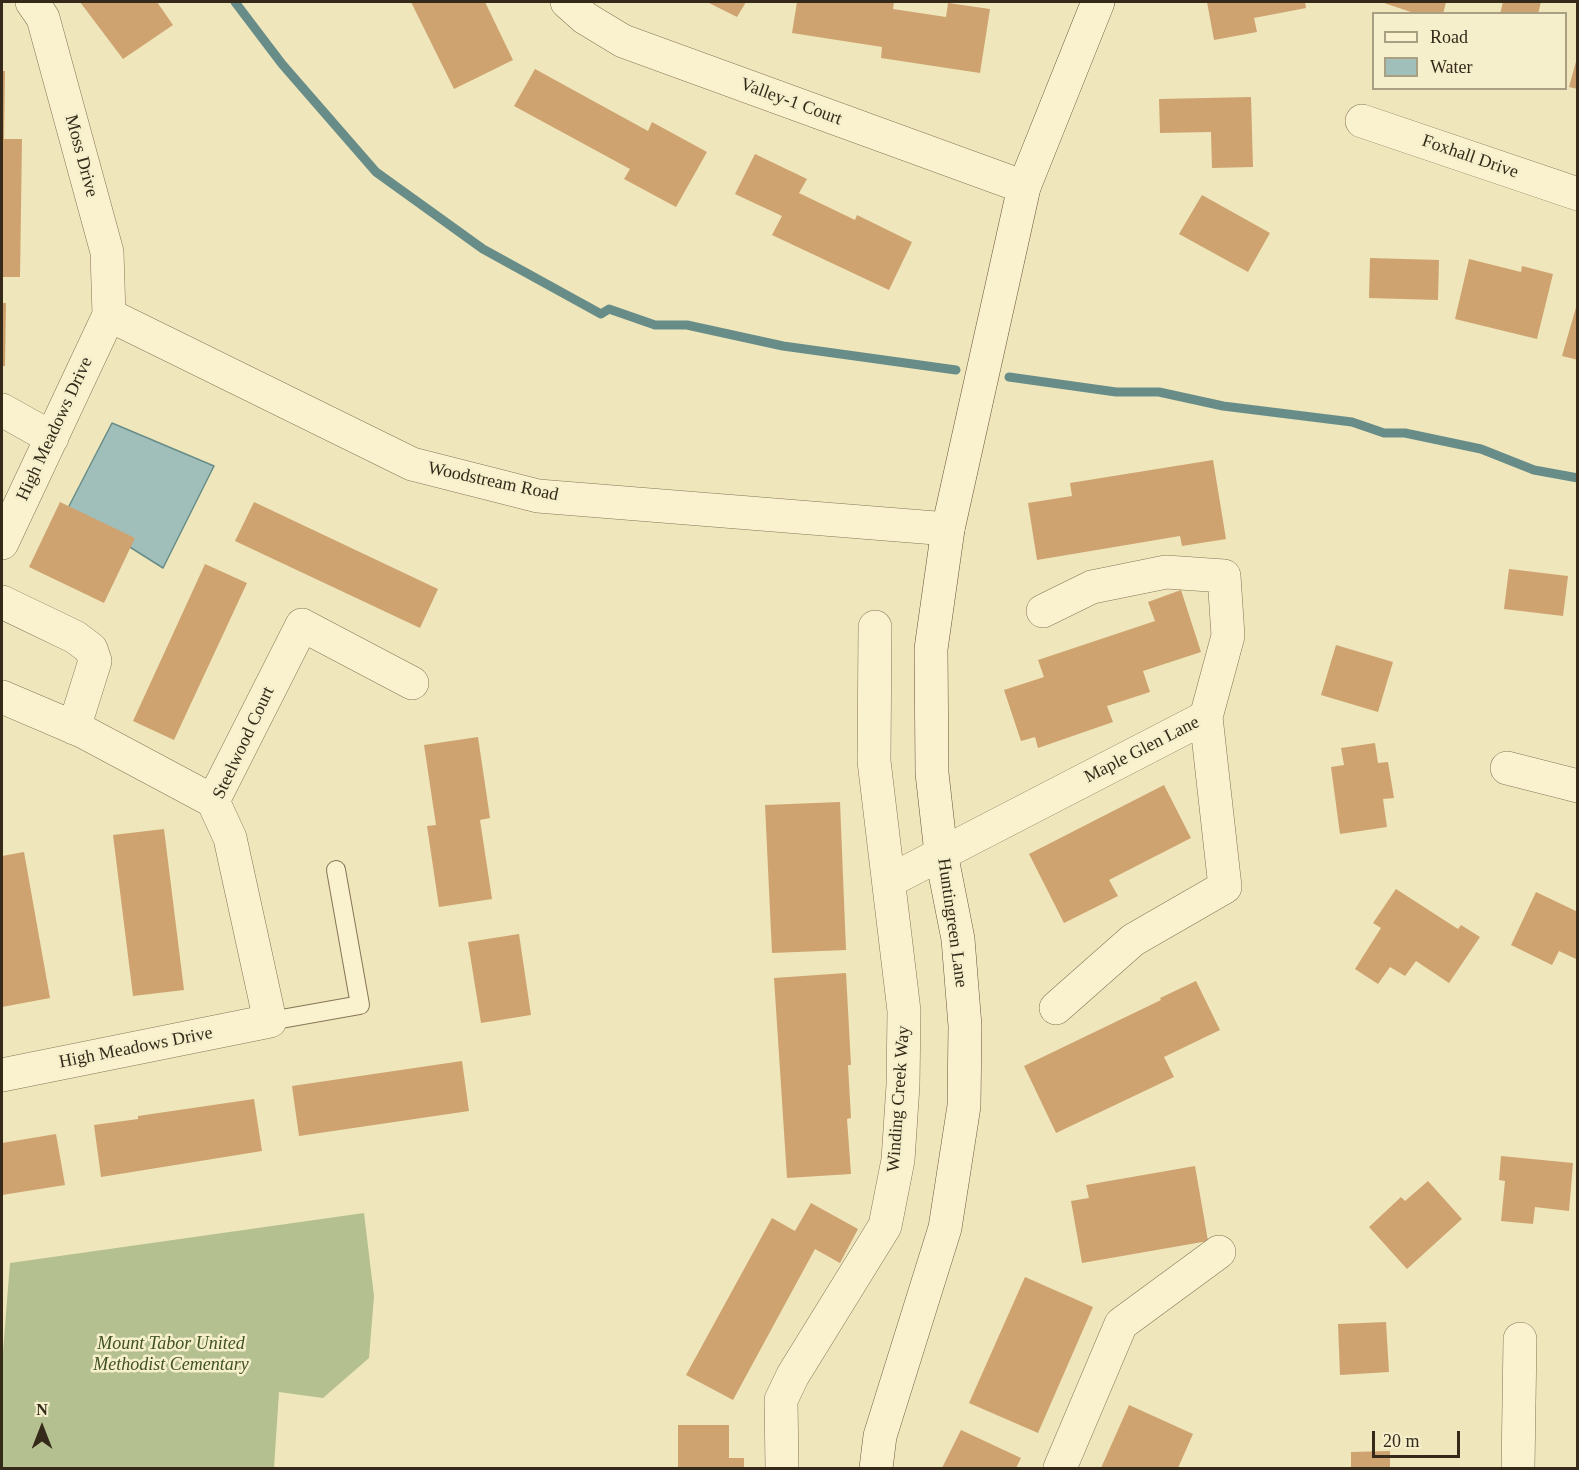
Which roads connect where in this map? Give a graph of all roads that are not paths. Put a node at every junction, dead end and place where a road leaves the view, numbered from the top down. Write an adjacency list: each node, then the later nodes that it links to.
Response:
1 (32, 2): 7 (street, Moss Drive)
2 (567, 2): 5 (street, Valley-1 Court)
3 (1098, 2): 5 (street, Huntingreen Lane)
4 (1362, 121): 6 (street, Foxhall Drive)
5 (1024, 187): 10 (street, Huntingreen Lane)
6 (1578, 194)
7 (109, 315): 9 (street, High Meadows Drive); 10 (street, Woodstream Road)
8 (2, 410): 9 (street)
9 (51, 438): 11 (street, High Meadows Drive)
10 (948, 529): 22 (street, Huntingreen Lane)
11 (2, 543)
12 (2, 602): 18 (street)
13 (1043, 611): 17 (street, Maple Glen Lane)
14 (875, 627): 24 (street, Winding Creek Way)
15 (412, 683): 21 (street, Steelwood Court)
16 (2, 697): 18 (street)
17 (1206, 717): 22 (street, Maple Glen Lane); 25 (street)
18 (75, 728): 21 (street)
19 (1507, 768): 20 (street)
20 (1578, 786)
21 (213, 801): 26 (street, Steelwood Court)
22 (941, 853): 24 (street); 31 (street, Huntingreen Lane)
23 (336, 870): 26 (lane)
24 (889, 881): 30 (street, Winding Creek Way)
25 (1056, 1008)
26 (270, 1021): 27 (street, High Meadows Drive)
27 (2, 1075)
28 (1219, 1252): 32 (street)
29 (1520, 1339): 33 (street)
30 (782, 1468)
31 (876, 1468)
32 (1060, 1468)
33 (1518, 1468)

